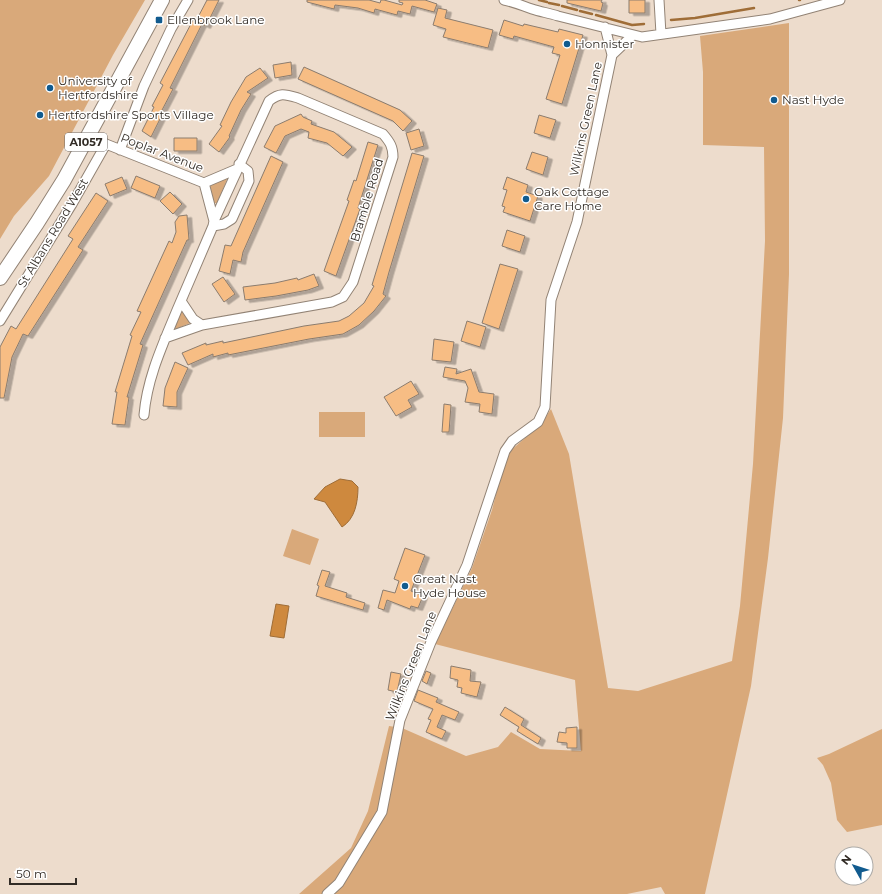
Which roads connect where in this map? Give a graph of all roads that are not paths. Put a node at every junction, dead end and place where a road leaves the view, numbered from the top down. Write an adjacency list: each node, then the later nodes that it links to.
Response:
1 (162, 0): 10 (main road, St Albans Road West / A1057)
2 (188, 0): 12 (street)
3 (659, 0): 7 (street)
4 (840, 0): 7 (street)
5 (510, 1): 6 (street)
6 (605, 27): 8 (street); 9 (street, Wilkins Green Lane)
7 (661, 34): 8 (street)
8 (633, 35): 9 (street, Wilkins Green Lane)
9 (612, 55): 22 (street, Wilkins Green Lane)
10 (90, 135): 11 (street, Poplar Avenue); 16 (main road, St Albans Road West / A1057)
11 (106, 144): 12 (street, Poplar Avenue); 18 (street, St Albans Road West)
12 (120, 150): 14 (street, Poplar Avenue)
13 (238, 167): 14 (street, Poplar Avenue); 15 (street, Bramble Road); 15 (street); 19 (street, Bramble Road)
14 (204, 183): 15 (street, Poplar Avenue)
15 (214, 223): 17 (street, Bramble Road)
16 (0, 278)
17 (181, 301): 19 (street); 20 (street, Bramble Road)
18 (0, 321)
19 (202, 325): 20 (street, Bramble Road)
20 (166, 338): 21 (street, Bramble Road)
21 (144, 415)
22 (327, 894)

